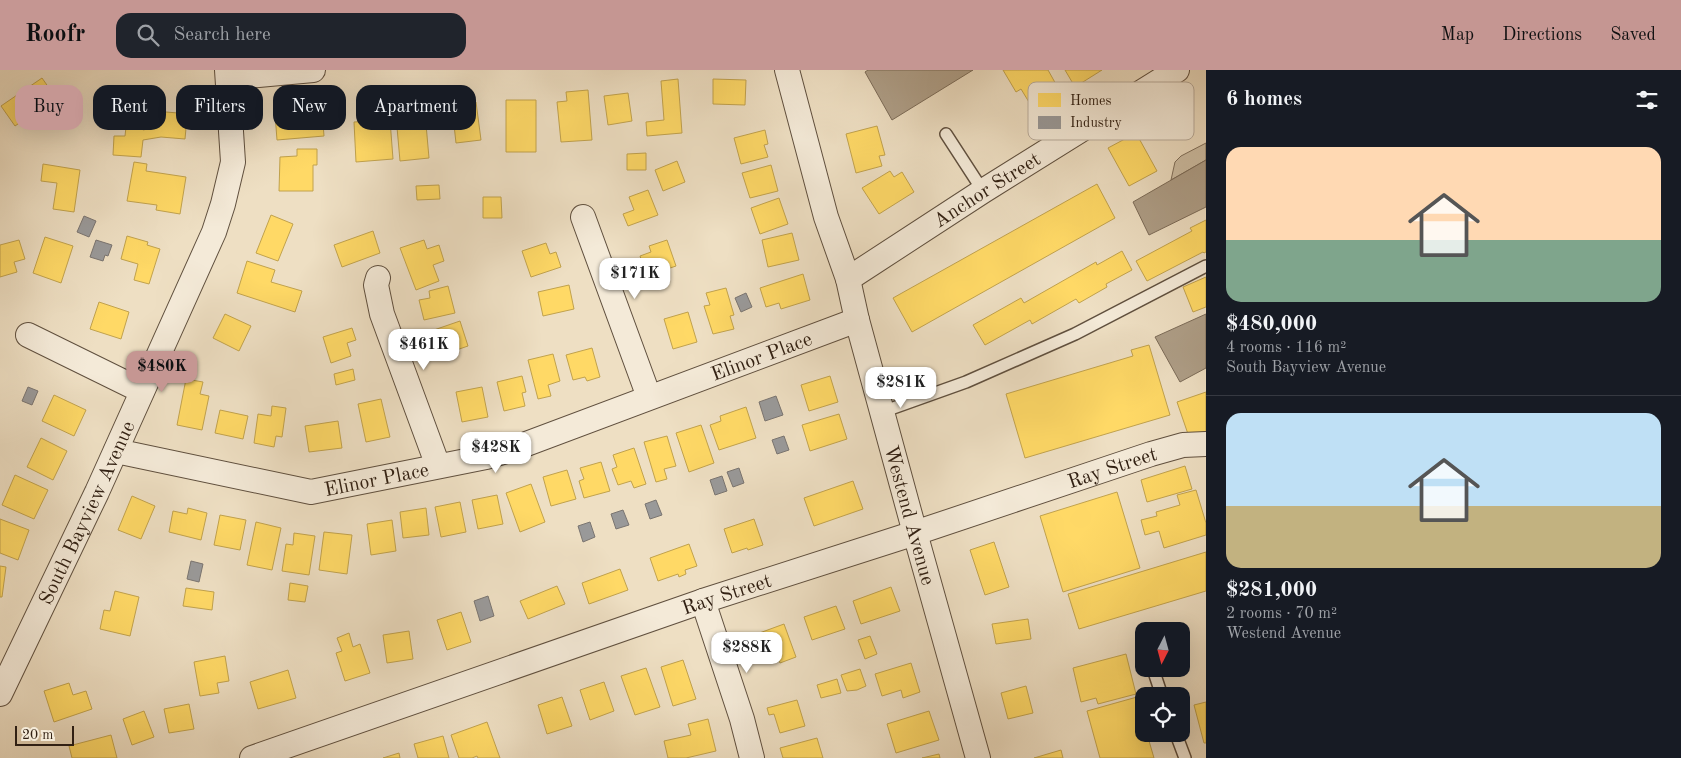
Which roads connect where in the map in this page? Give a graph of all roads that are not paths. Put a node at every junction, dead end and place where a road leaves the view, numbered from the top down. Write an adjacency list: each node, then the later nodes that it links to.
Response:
1 (313, 70): 4 (street)
2 (787, 70): 12 (street, Westend Avenue)
3 (1177, 70): 5 (street, Anchor Street)
4 (227, 74): 15 (street, South Bayview Avenue)
5 (1158, 82)
6 (946, 134): 8 (lane)
7 (1065, 140): 8 (street, Anchor Street)
8 (983, 191): 12 (street, Anchor Street)
9 (583, 216): 16 (street)
10 (1206, 266): 17 (lane)
11 (378, 278): 20 (street)
12 (848, 278): 13 (street, Westend Avenue)
13 (857, 320): 16 (street, Elinor Place); 17 (street, Westend Avenue)
14 (28, 335): 15 (street)
15 (142, 391): 19 (street, South Bayview Avenue)
16 (649, 397): 20 (street, Elinor Place)
17 (882, 412): 21 (street, Westend Avenue)
18 (1206, 444): 21 (street, Ray Street)
19 (116, 451): 20 (street, Elinor Place); 23 (street, South Bayview Avenue)
20 (438, 466)
21 (915, 533): 22 (street, Ray Street); 27 (street, Westend Avenue)
22 (703, 601): 25 (street, Ray Street); 26 (street)
23 (0, 694)
24 (1179, 742): 28 (lane)
25 (252, 758)
26 (752, 758)
27 (978, 758)
28 (1185, 758)

